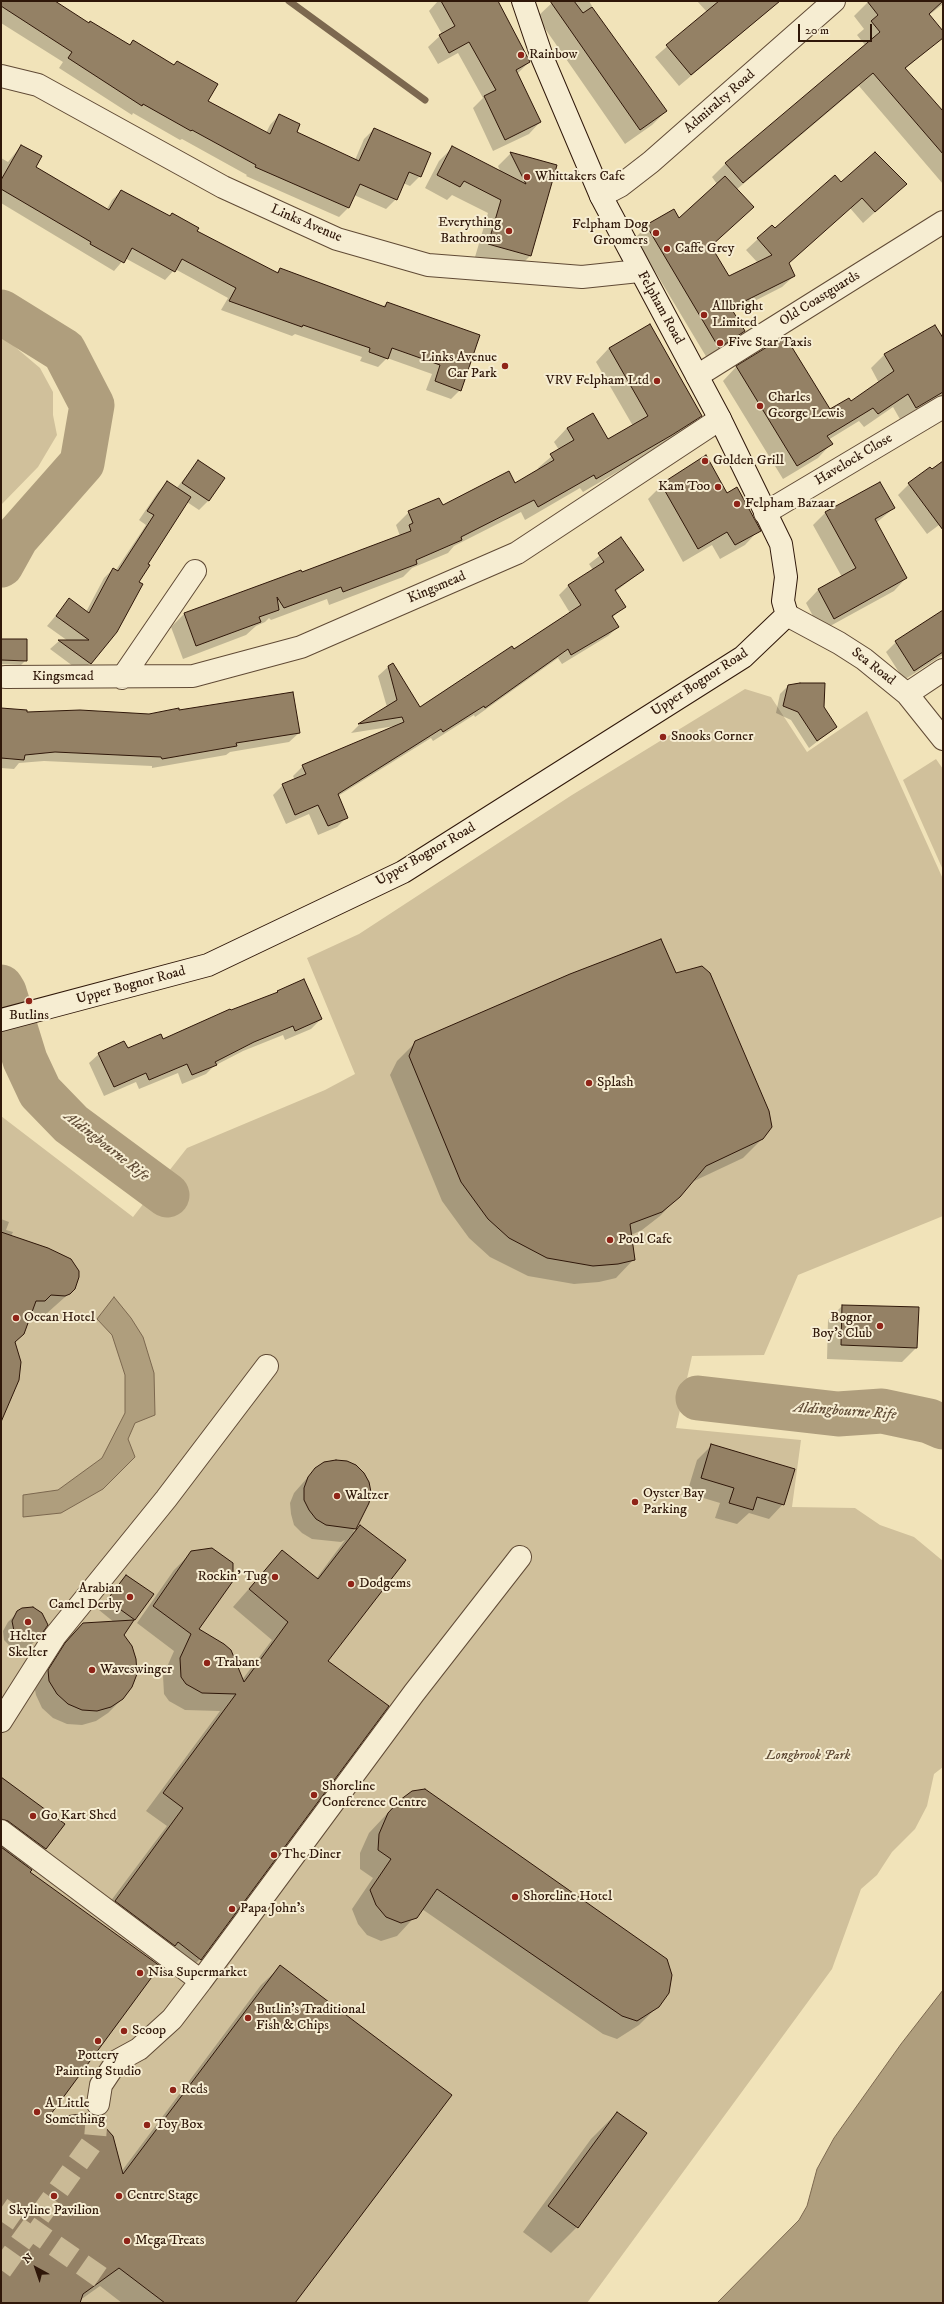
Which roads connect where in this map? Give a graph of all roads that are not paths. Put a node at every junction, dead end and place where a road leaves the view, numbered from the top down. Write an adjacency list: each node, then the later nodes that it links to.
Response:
1 (523, 1): 4 (street, Felpham Road)
2 (834, 1): 4 (street, Admiralty Road)
3 (1, 76): 6 (street, Links Avenue)
4 (601, 196): 6 (street, Felpham Road)
5 (943, 222): 7 (street, Old Coastguards)
6 (639, 271): 7 (street, Felpham Road)
7 (697, 376): 9 (street, Felpham Road)
8 (943, 407): 10 (street, Havelock Close)
9 (720, 419): 10 (street, Felpham Road); 15 (street, Kingsmead)
10 (766, 513): 12 (street, Felpham Road)
11 (196, 571): 15 (street)
12 (787, 615): 16 (street, Sea Road); 18 (street, Upper Bognor Road)
13 (943, 670): 16 (street)
14 (5, 677): 15 (street, Kingsmead)
15 (122, 678)
16 (907, 694): 17 (street, Sea Road)
17 (943, 739)
18 (1, 1020)
19 (267, 1366): 21 (street)
20 (520, 1557): 23 (street)
21 (1, 1721)
22 (1, 1831): 23 (street)
23 (201, 1981): 24 (street)
24 (98, 2104)

